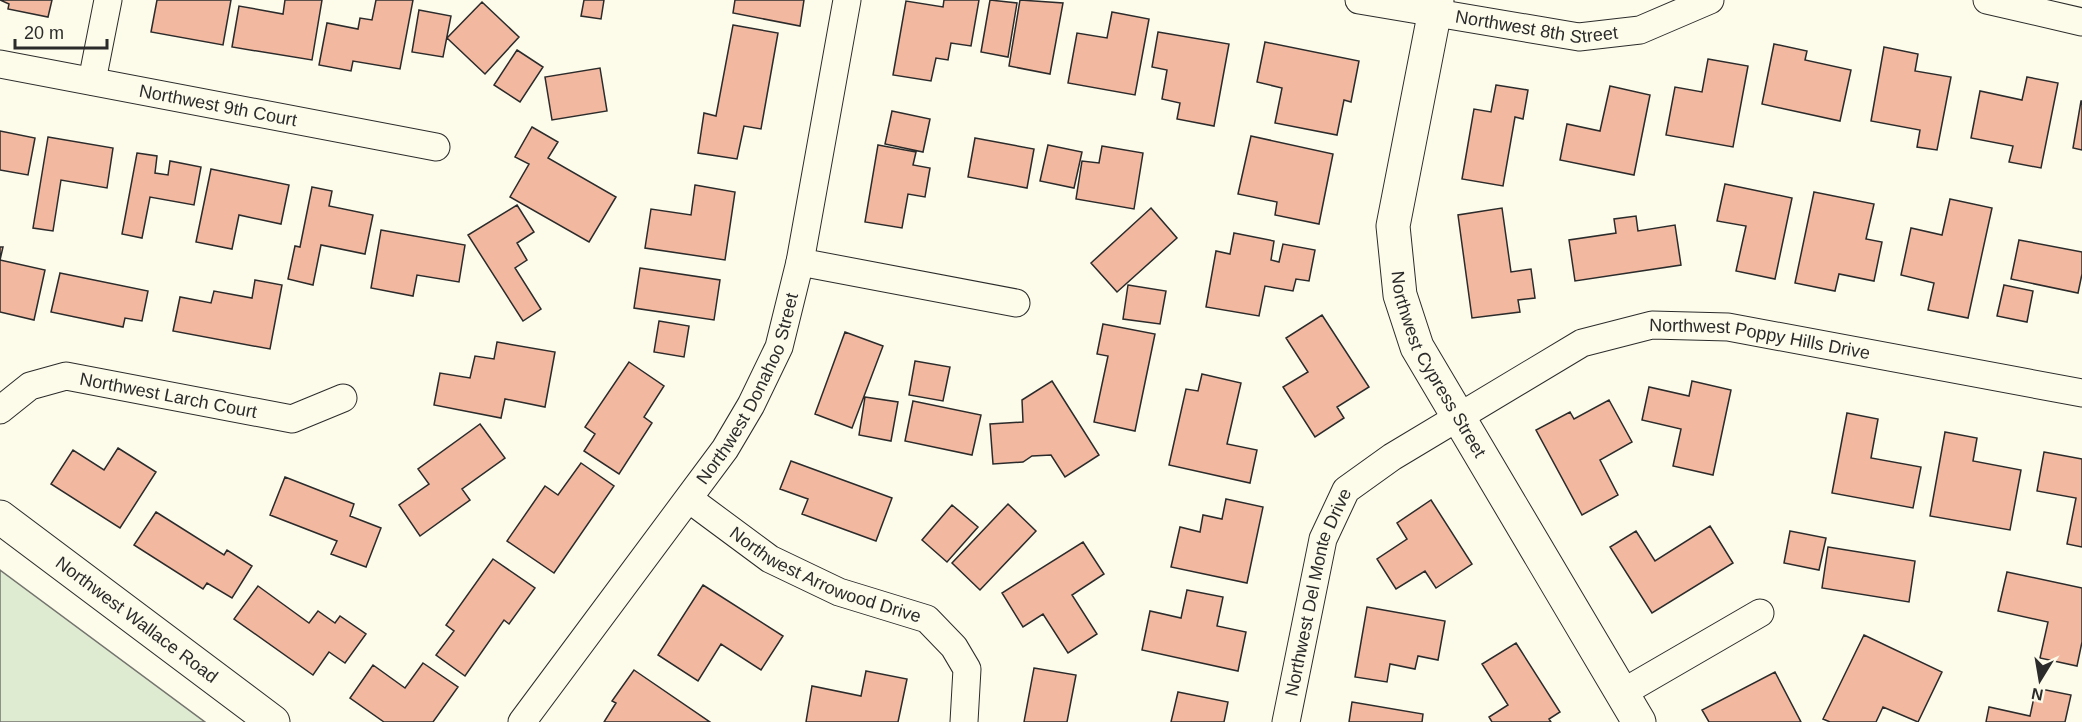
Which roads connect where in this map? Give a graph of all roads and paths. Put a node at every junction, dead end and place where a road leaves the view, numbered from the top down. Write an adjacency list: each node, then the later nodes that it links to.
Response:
1 (108, 0): 9 (street)
2 (847, 0): 11 (street, Northwest Donahoo Street)
3 (1359, 0): 6 (street, Northwest 8th Street)
4 (1710, 0): 6 (street, Northwest 8th Street)
5 (1987, 0): 7 (street)
6 (1436, 7): 16 (street, Northwest Cypress Street)
7 (2082, 22)
8 (0, 64): 9 (street, Northwest 9th Court)
9 (92, 81): 10 (street, Northwest 9th Court)
10 (436, 147)
11 (800, 262): 12 (street); 17 (street, Northwest Donahoo Street)
12 (1016, 303)
13 (2082, 393): 16 (street, Northwest Poppy Hills Drive)
14 (343, 398): 15 (street, Northwest Larch Court)
15 (0, 410)
16 (1458, 417): 20 (street, Northwest Cypress Street); 24 (street, Northwest Del Monte Drive)
17 (689, 499): 22 (street, Northwest Donahoo Street); 23 (street, Northwest Arrowood Drive)
18 (0, 517): 21 (street, Northwest Wallace Road)
19 (1760, 613): 20 (street)
20 (1622, 693): 25 (street, Northwest Cypress Street)
21 (273, 722)
22 (522, 722)
23 (964, 722)
24 (1286, 722)
25 (1639, 722)

